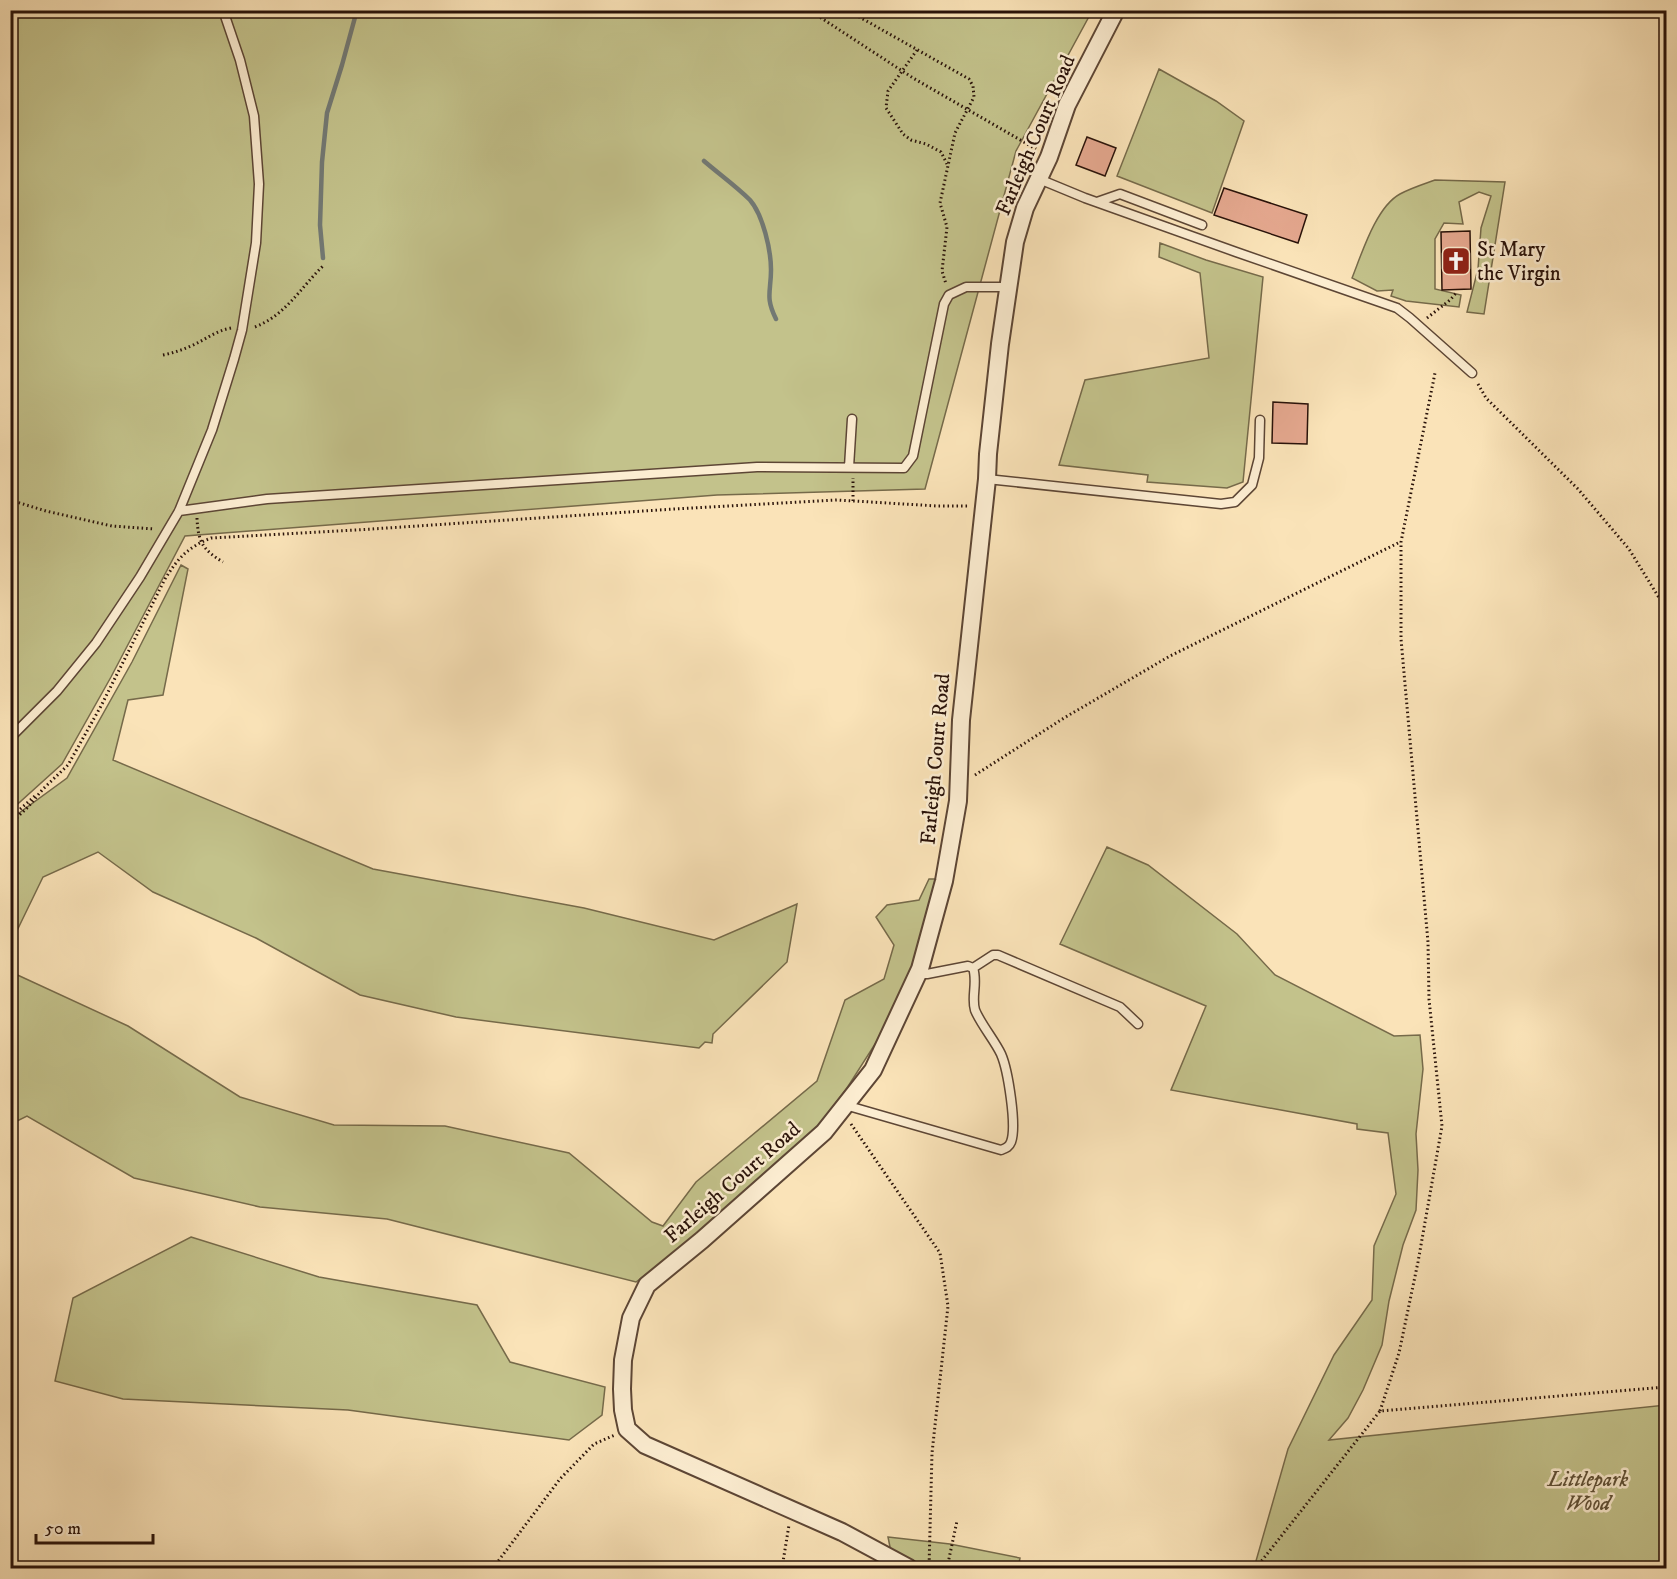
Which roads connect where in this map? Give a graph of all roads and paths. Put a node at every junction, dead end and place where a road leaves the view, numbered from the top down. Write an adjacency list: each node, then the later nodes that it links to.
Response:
1 (223, 10): 27 (lane)
2 (810, 10): 6 (path)
3 (847, 10): 5 (path)
4 (1116, 10): 8 (street, Farleigh Court Road)
5 (917, 50): 6 (path); 7 (path)
6 (903, 70): 7 (path); 9 (path)
7 (966, 109): 8 (path); 9 (path)
8 (1049, 157): 10 (street, Farleigh Court Road)
9 (947, 166): 15 (path)
10 (1039, 179): 11 (lane); 13 (street, Farleigh Court Road)
11 (1097, 202): 12 (lane); 16 (lane)
12 (1202, 225)
13 (1008, 287): 15 (lane); 22 (street, Farleigh Court Road)
14 (1456, 292): 16 (path)
15 (950, 295): 21 (lane)
16 (1420, 327): 18 (lane)
17 (1435, 373): 30 (path)
18 (1472, 374): 32 (path)
19 (852, 419): 21 (lane)
20 (1260, 420): 22 (lane)
21 (851, 467): 24 (path); 26 (lane)
22 (987, 479): 25 (street, Farleigh Court Road)
23 (10, 500): 28 (path)
24 (853, 502): 25 (path); 29 (path)
25 (983, 506): 34 (street, Farleigh Court Road)
26 (197, 508): 27 (lane); 29 (path)
27 (179, 511): 28 (lane)
28 (168, 530): 33 (lane)
29 (201, 542): 31 (path); 35 (path)
30 (1401, 542): 34 (path); 43 (path)
31 (223, 562)
32 (1666, 609)
33 (10, 738)
34 (958, 786): 39 (street, Farleigh Court Road)
35 (43, 789): 36 (path); 37 (path)
36 (10, 818)
37 (10, 824)
38 (973, 969): 39 (lane); 40 (lane); 41 (lane)
39 (917, 974): 41 (street, Farleigh Court Road)
40 (1138, 1024)
41 (843, 1108): 44 (street, Farleigh Court Road); 50 (path)
42 (1666, 1387): 43 (path)
43 (1380, 1411): 52 (path)
44 (627, 1429): 45 (street); 47 (path)
45 (794, 1512): 48 (path); 49 (street)
46 (957, 1521): 51 (path)
47 (493, 1569)
48 (782, 1569)
49 (909, 1569)
50 (929, 1569)
51 (946, 1569)
52 (1256, 1569)

